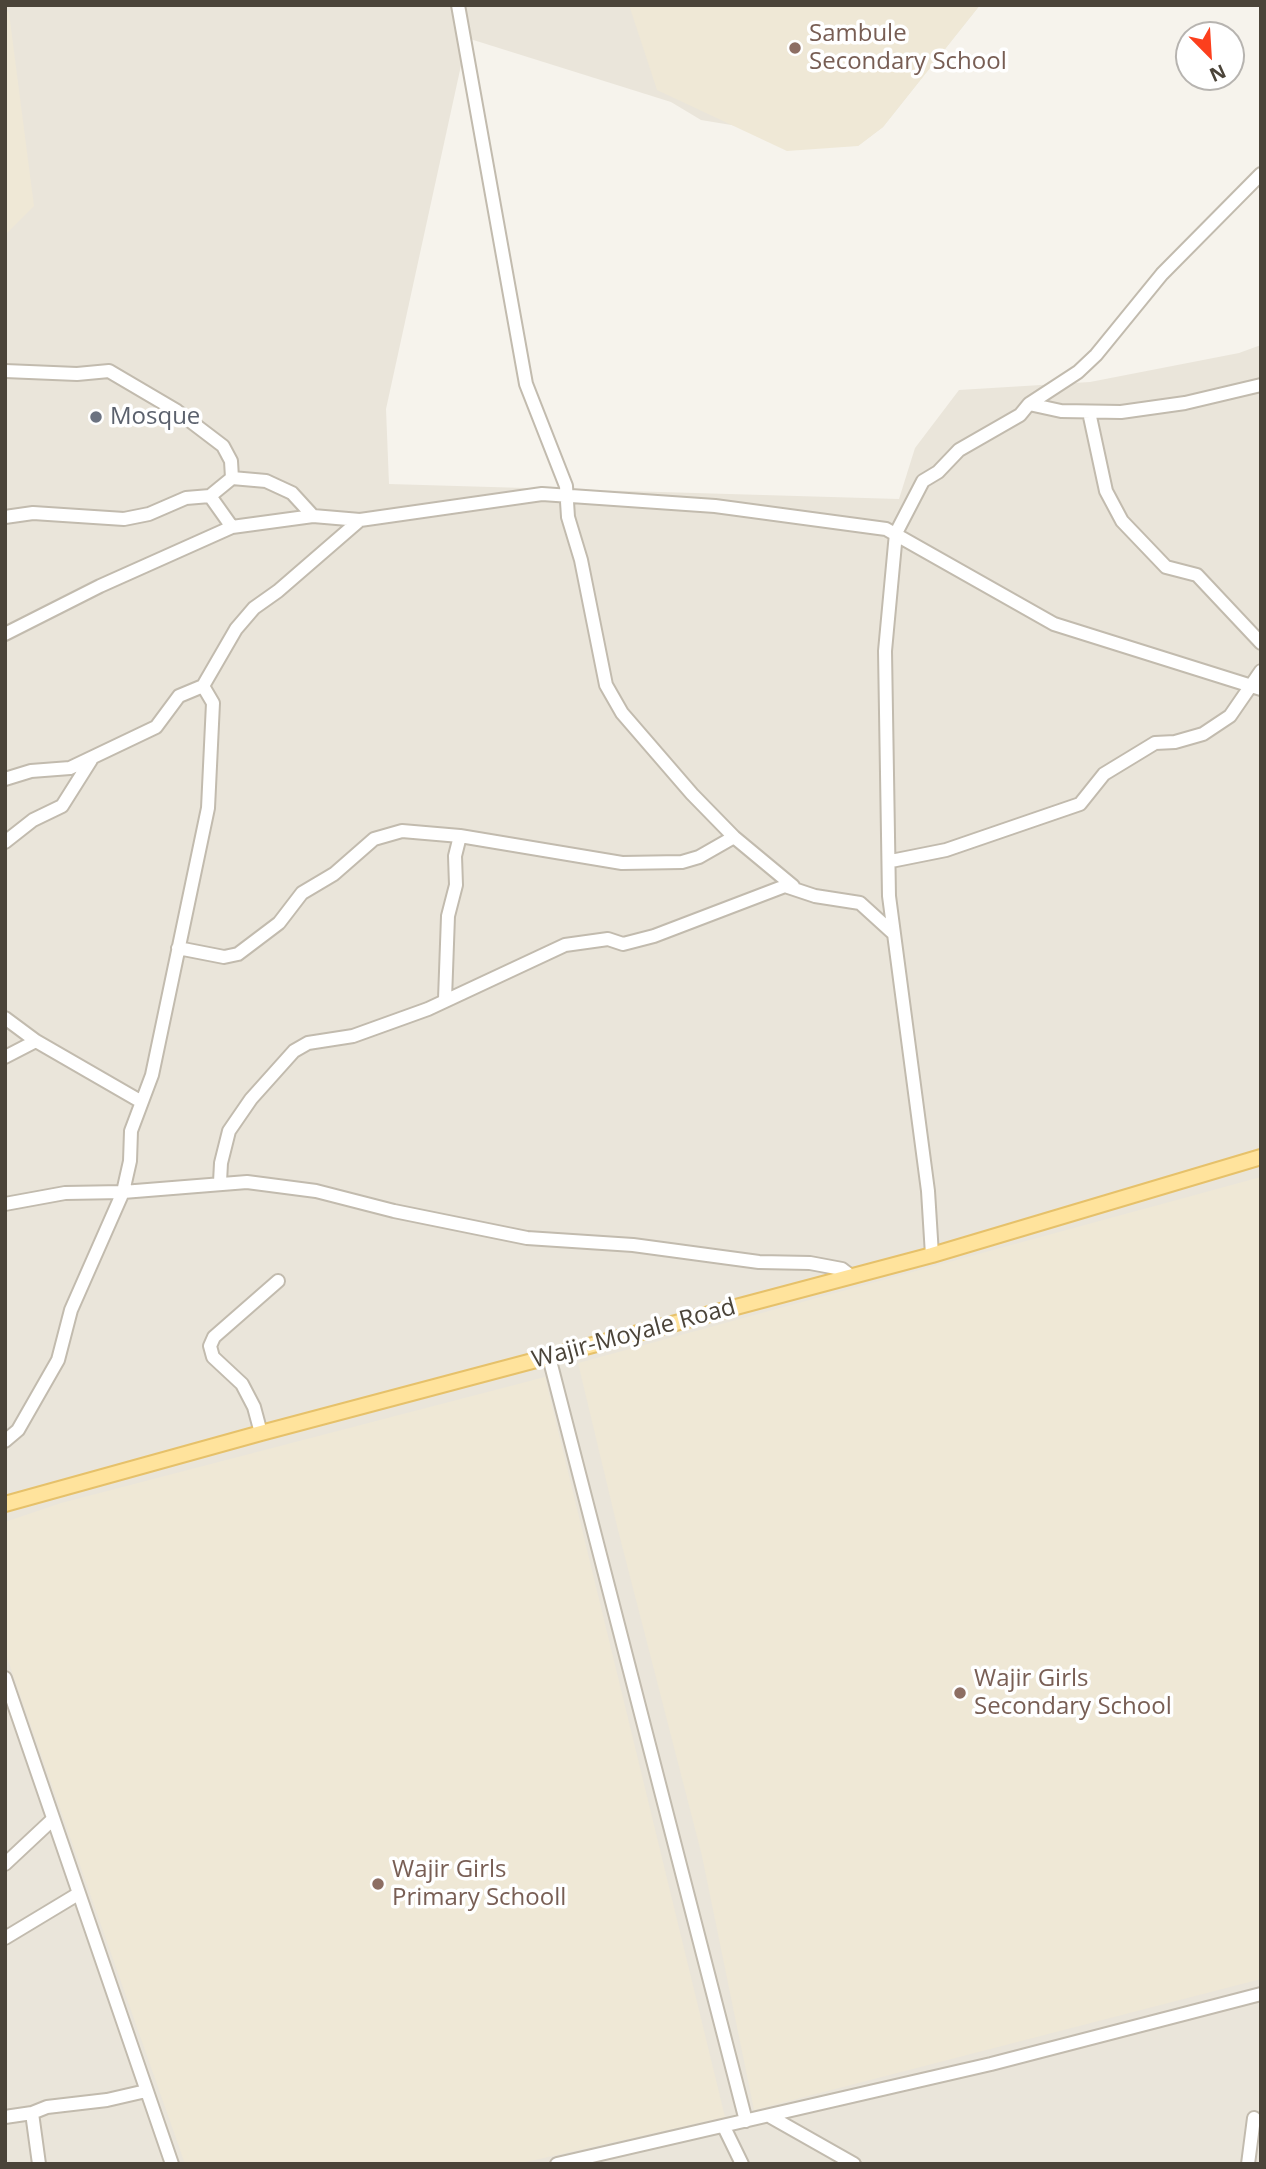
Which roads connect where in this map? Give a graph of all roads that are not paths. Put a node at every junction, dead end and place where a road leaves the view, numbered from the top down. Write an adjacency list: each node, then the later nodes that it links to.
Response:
1 (458, 5): 9 (street)
2 (1261, 174): 5 (street)
3 (5, 371): 7 (street)
4 (1261, 385): 6 (street)
5 (1029, 404): 6 (street); 14 (street)
6 (1089, 412): 16 (street)
7 (232, 478): 8 (street); 10 (street)
8 (210, 496): 11 (street); 13 (street)
9 (565, 496): 12 (street); 14 (street); 23 (street)
10 (313, 516): 12 (street); 13 (street)
11 (5, 517)
12 (360, 520): 18 (street)
13 (232, 527): 15 (street)
14 (896, 533): 19 (street); 25 (street)
15 (5, 634)
16 (1261, 643)
17 (1261, 671): 19 (street)
18 (204, 686): 20 (street); 28 (street)
19 (1256, 688): 25 (street)
20 (91, 760): 21 (street); 24 (street)
21 (5, 779)
22 (460, 836): 23 (street); 28 (street); 29 (street)
23 (734, 837): 26 (street)
24 (5, 842)
25 (891, 861): 27 (street)
26 (793, 886): 27 (street); 29 (street)
27 (893, 933): 38 (street)
28 (178, 948): 33 (street)
29 (445, 999): 35 (street)
30 (5, 1018): 31 (street)
31 (36, 1041): 32 (street); 33 (street)
32 (5, 1057)
33 (140, 1101): 36 (street)
34 (1261, 1157): 38 (main road, Wajir-Moyale Road)
35 (220, 1182): 36 (street); 39 (street)
36 (123, 1192): 37 (street); 43 (street)
37 (5, 1203)
38 (932, 1255): 39 (main road, Wajir-Moyale Road)
39 (851, 1276): 41 (main road, Wajir-Moyale Road)
40 (278, 1281): 42 (street)
41 (549, 1357): 42 (main road, Wajir-Moyale Road); 56 (street)
42 (261, 1433): 44 (main road, Wajir-Moyale Road)
43 (5, 1441)
44 (5, 1504)
45 (7, 1686): 46 (street)
46 (52, 1820): 47 (street); 48 (street)
47 (5, 1864)
48 (78, 1894): 49 (street); 51 (street)
49 (5, 1938)
50 (1261, 1994): 54 (street)
51 (146, 2091): 52 (street); 59 (street)
52 (32, 2113): 53 (street); 58 (street)
53 (5, 2117)
54 (771, 2117): 56 (street); 62 (street)
55 (1254, 2118): 63 (street)
56 (746, 2121): 57 (street)
57 (724, 2127): 60 (street); 61 (street)
58 (39, 2164)
59 (172, 2164)
60 (557, 2164)
61 (742, 2164)
62 (854, 2164)
63 (1248, 2164)

